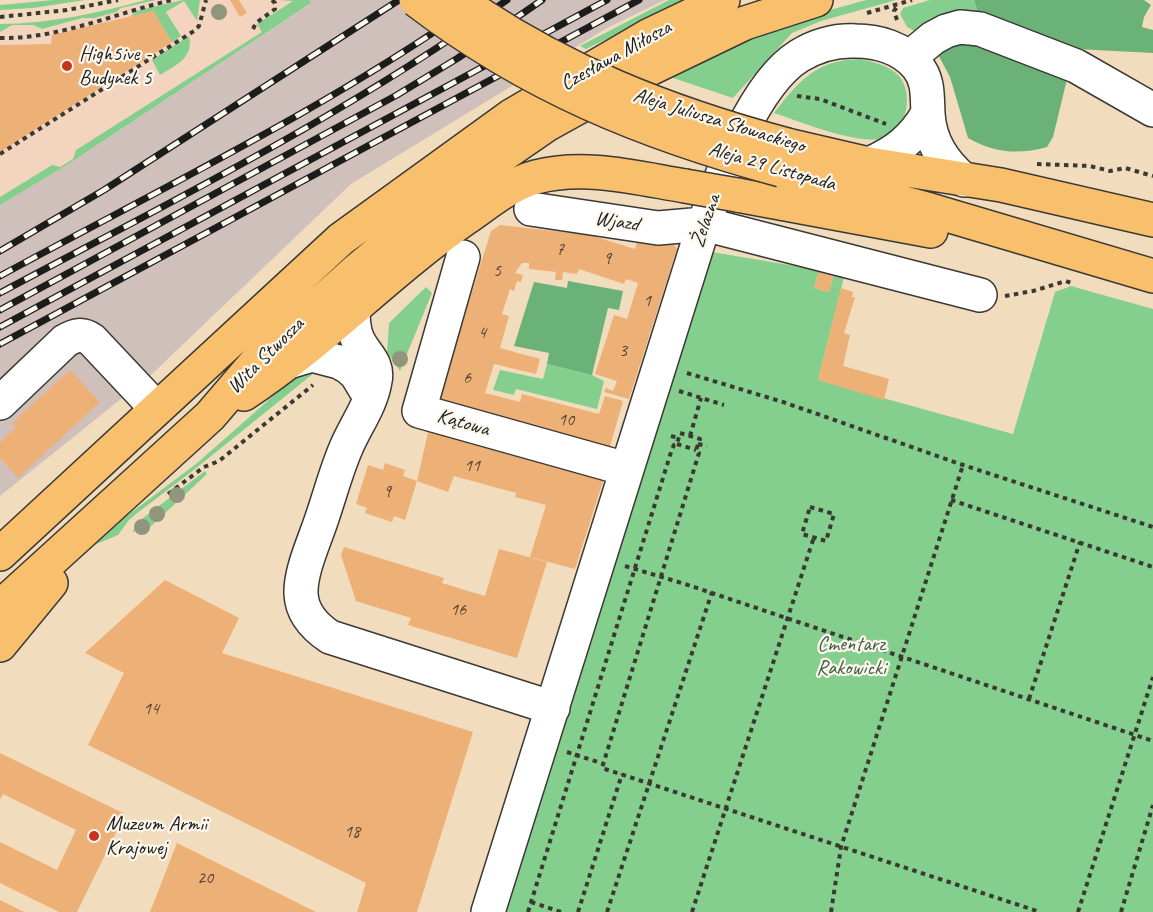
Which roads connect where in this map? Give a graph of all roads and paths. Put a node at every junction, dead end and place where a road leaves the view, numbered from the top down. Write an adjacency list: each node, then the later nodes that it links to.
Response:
1 (118, 0): 9 (path)
2 (172, 0): 11 (path)
3 (206, 0): 19 (path)
4 (272, 0): 10 (path)
5 (416, 0): 20 (main road, Aleja 29 Listopada, bridge)
6 (459, 0): 20 (main road, Aleja Juliusza Słowackiego, bridge)
7 (723, 0): 16 (main road, Czesława Miłosza)
8 (816, 0): 17 (main road, Czesława Miłosza)
9 (0, 17)
10 (253, 29)
11 (0, 38)
12 (909, 58): 14 (street); 15 (street, Żelazna); 27 (street, Żelazna)
13 (794, 96): 18 (path)
14 (1153, 110)
15 (928, 113): 21 (street); 24 (street, Żelazna)
16 (511, 116): 42 (main road, Wita Stwosza)
17 (548, 124): 43 (main road, Wita Stwosza)
18 (894, 128)
19 (0, 154)
20 (784, 157): 21 (main road, Aleja Juliusza Słowackiego); 28 (main road, Aleja 29 Listopada)
21 (869, 165): 24 (main road, Aleja Juliusza Słowackiego)
22 (1110, 171): 23 (path)
23 (1153, 176)
24 (964, 180): 26 (main road)
25 (531, 209): 27 (street, Wjazd)
26 (1153, 220)
27 (704, 224): 32 (street, Wjazd); 53 (street, Żelazna)
28 (1016, 235): 30 (main road, Aleja 29 Listopada); 33 (main road, bridge)
29 (463, 257): 53 (street, Kątowa)
30 (1152, 274)
31 (1066, 281): 32 (path)
32 (980, 295)
33 (353, 309): 34 (main road); 38 (street)
34 (292, 361): 38 (street); 43 (main road)
35 (687, 373): 52 (path)
36 (317, 381): 54 (path)
37 (679, 391): 39 (path)
38 (370, 397): 73 (street)
39 (701, 398): 41 (path); 45 (path)
40 (0, 403): 42 (street)
41 (724, 405)
42 (156, 408): 47 (main road, Wita Stwosza)
43 (210, 416): 56 (main road, Wita Stwosza)
44 (671, 436): 46 (path)
45 (690, 436): 46 (path); 49 (path)
46 (679, 438): 48 (path)
47 (123, 439): 57 (main road); 61 (main road, Wita Stwosza)
48 (677, 444): 51 (path); 64 (path)
49 (698, 444): 50 (path); 51 (path)
50 (706, 447)
51 (696, 450): 65 (path)
52 (963, 465): 55 (path); 58 (path)
53 (626, 469): 73 (street, Żelazna)
54 (161, 499)
55 (951, 500): 60 (path); 70 (path)
56 (105, 512): 67 (main road, Wita Stwosza); 69 (main road)
57 (0, 526)
58 (1153, 527)
59 (814, 537): 59 (path); 68 (path)
60 (1080, 542): 63 (path); 72 (path)
61 (0, 554)
62 (625, 566): 64 (path)
63 (1153, 567)
64 (635, 569): 65 (path); 77 (path)
65 (661, 578): 66 (path); 78 (path)
66 (712, 592): 68 (path); 80 (path)
67 (0, 607)
68 (787, 618): 70 (path); 82 (path)
69 (0, 645)
70 (901, 656): 72 (path); 83 (path)
71 (1153, 677): 74 (path)
72 (1029, 699): 74 (path)
73 (553, 708): 85 (street, Żelazna)
74 (1134, 734): 75 (path); 93 (path)
75 (1153, 741)
76 (566, 752): 77 (path)
77 (578, 756): 78 (path); 84 (path)
78 (604, 764): 79 (path)
79 (622, 774): 80 (path); 88 (path)
80 (650, 784): 82 (path); 89 (path)
81 (1153, 805): 94 (path)
82 (726, 808): 83 (path); 90 (path)
83 (840, 847): 91 (path); 92 (path)
84 (531, 902): 86 (path); 87 (path)
85 (488, 912)
86 (528, 912)
87 (561, 912)
88 (578, 912)
89 (607, 912)
90 (692, 912)
91 (831, 912)
92 (1040, 912)
93 (1078, 912)
94 (1121, 912)

